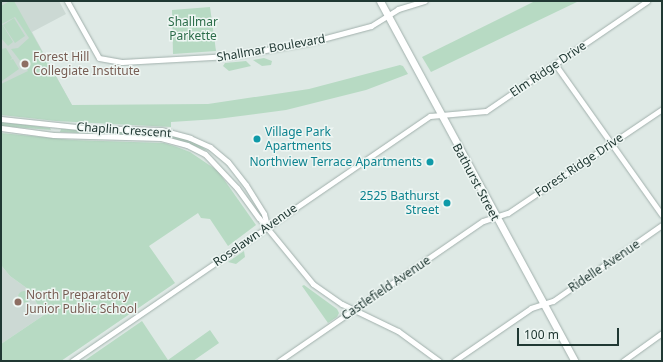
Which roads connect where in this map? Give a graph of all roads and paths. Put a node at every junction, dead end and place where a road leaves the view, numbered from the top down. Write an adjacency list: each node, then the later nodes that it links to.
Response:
1 (67, 1): 5 (street, Shallmar Boulevard)
2 (380, 1): 5 (main road, Bathurst Street)
3 (425, 1): 5 (street, Shallmar Boulevard)
4 (647, 1): 6 (street, Elm Ridge Drive)
5 (388, 16): 8 (main road, Bathurst Street)
6 (555, 64): 8 (street, Elm Ridge Drive); 13 (street)
7 (662, 109): 13 (street, Forest Ridge Drive)
8 (440, 113): 15 (main road, Bathurst Street); 17 (street, Roselawn Avenue)
9 (1, 119): 10 (street, Chaplin Crescent)
10 (55, 126): 12 (street); 17 (street, Chaplin Crescent)
11 (1, 128): 12 (street, Chaplin Crescent)
12 (54, 135): 17 (street, Chaplin Crescent)
13 (612, 143): 14 (street); 15 (street, Forest Ridge Drive)
14 (662, 215)
15 (495, 216): 18 (main road, Bathurst Street); 19 (street, Castlefield Avenue)
16 (662, 225): 18 (street, Ridelle Avenue)
17 (268, 226): 19 (street, Chaplin Crescent); 21 (street, Roselawn Avenue)
18 (544, 304): 24 (street, Ridelle Avenue); 25 (main road, Bathurst Street)
19 (355, 309): 22 (street, Castlefield Avenue); 23 (street, Chaplin Crescent)
20 (662, 333): 26 (street)
21 (72, 361)
22 (279, 361)
23 (439, 361)
24 (454, 361)
25 (575, 361)
26 (622, 361)

